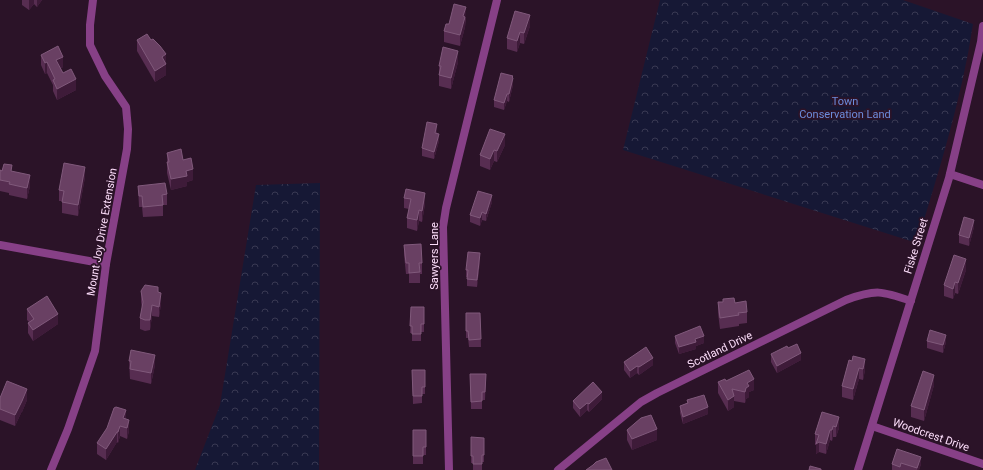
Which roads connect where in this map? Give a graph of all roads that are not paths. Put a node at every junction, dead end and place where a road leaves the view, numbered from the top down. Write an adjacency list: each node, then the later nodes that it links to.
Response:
1 (93, 0): 7 (street, Mount Joy Drive Extension)
2 (497, 0): 12 (street, Sawyers Lane)
3 (983, 26): 4 (street, Fiske Street)
4 (950, 174): 5 (street); 8 (street, Fiske Street)
5 (983, 184)
6 (0, 245): 7 (street)
7 (106, 264): 11 (street, Mount Joy Drive Extension)
8 (911, 301): 9 (street, Fiske Street); 13 (street, Scotland Drive)
9 (872, 426): 10 (street, Woodcrest Drive); 14 (street, Fiske Street)
10 (983, 464)
11 (51, 470)
12 (449, 470)
13 (558, 470)
14 (858, 470)

